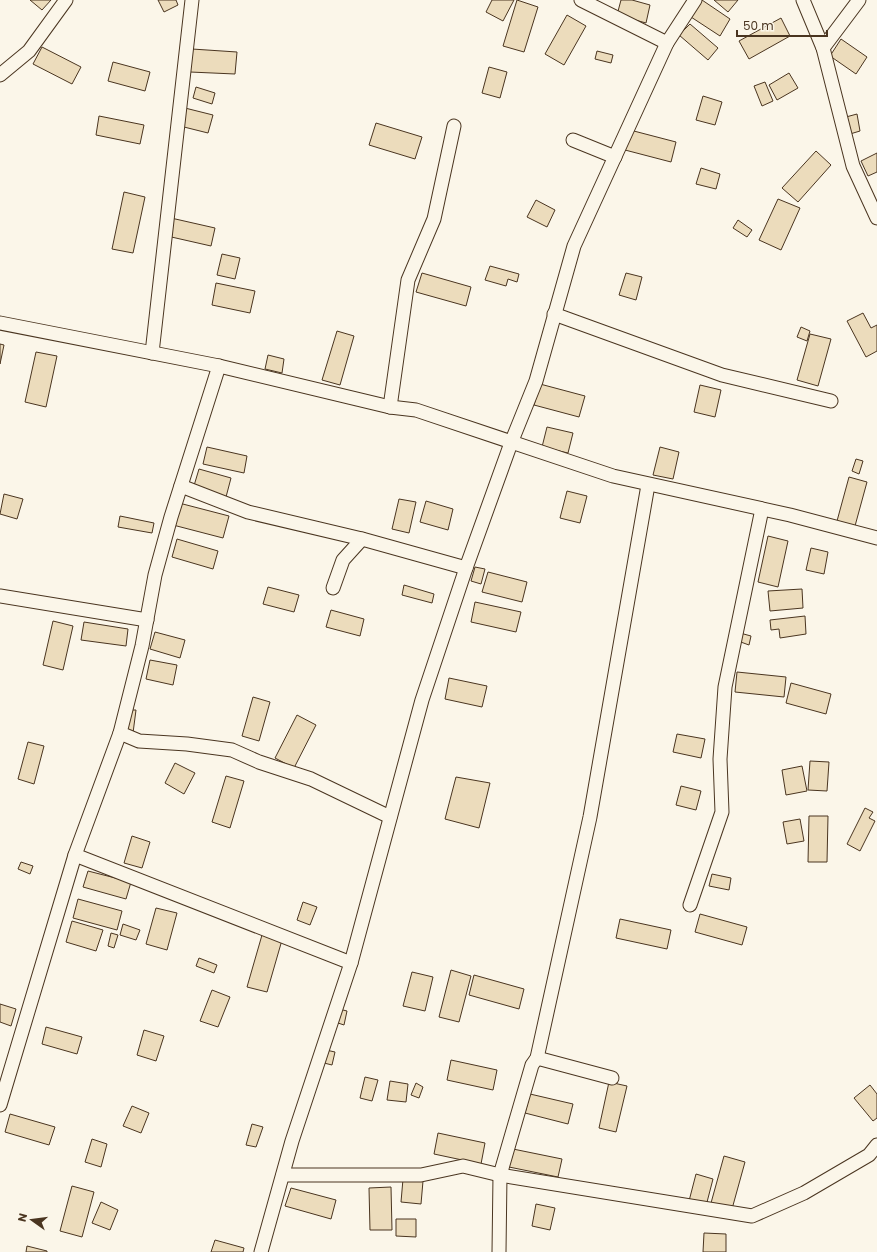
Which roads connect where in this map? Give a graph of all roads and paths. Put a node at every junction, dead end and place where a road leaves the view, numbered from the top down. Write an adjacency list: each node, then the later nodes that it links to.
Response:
1 (66, 0): 9 (street)
2 (192, 0): 16 (street)
3 (580, 0): 7 (street)
4 (695, 0): 7 (street)
5 (803, 0): 8 (street)
6 (859, 0): 8 (street)
7 (667, 43): 12 (street)
8 (823, 48): 13 (street)
9 (0, 75)
10 (454, 126): 19 (street)
11 (573, 140): 12 (street)
12 (615, 157): 14 (street)
13 (877, 218)
14 (554, 314): 18 (street); 20 (street)
15 (0, 322): 16 (street)
16 (152, 353): 17 (street)
17 (219, 366): 19 (street); 22 (street)
18 (831, 400)
19 (390, 407): 20 (street)
20 (511, 443): 21 (street); 26 (street)
21 (648, 485): 23 (street); 35 (street)
22 (181, 486): 24 (street); 29 (street)
23 (762, 509): 25 (street); 33 (street)
24 (362, 538): 26 (street); 27 (street)
25 (877, 538)
26 (466, 568): 31 (street)
27 (333, 588)
28 (0, 596): 29 (street)
29 (147, 620): 30 (street)
30 (120, 733): 31 (street); 32 (street)
31 (390, 817): 34 (street)
32 (75, 855): 34 (street); 37 (street)
33 (690, 905)
34 (351, 963): 39 (street)
35 (537, 1058): 36 (street); 40 (street)
36 (612, 1078)
37 (0, 1105)
38 (877, 1145): 40 (street)
39 (283, 1175): 40 (street); 41 (street)
40 (500, 1175): 42 (street)
41 (261, 1252)
42 (499, 1252)

